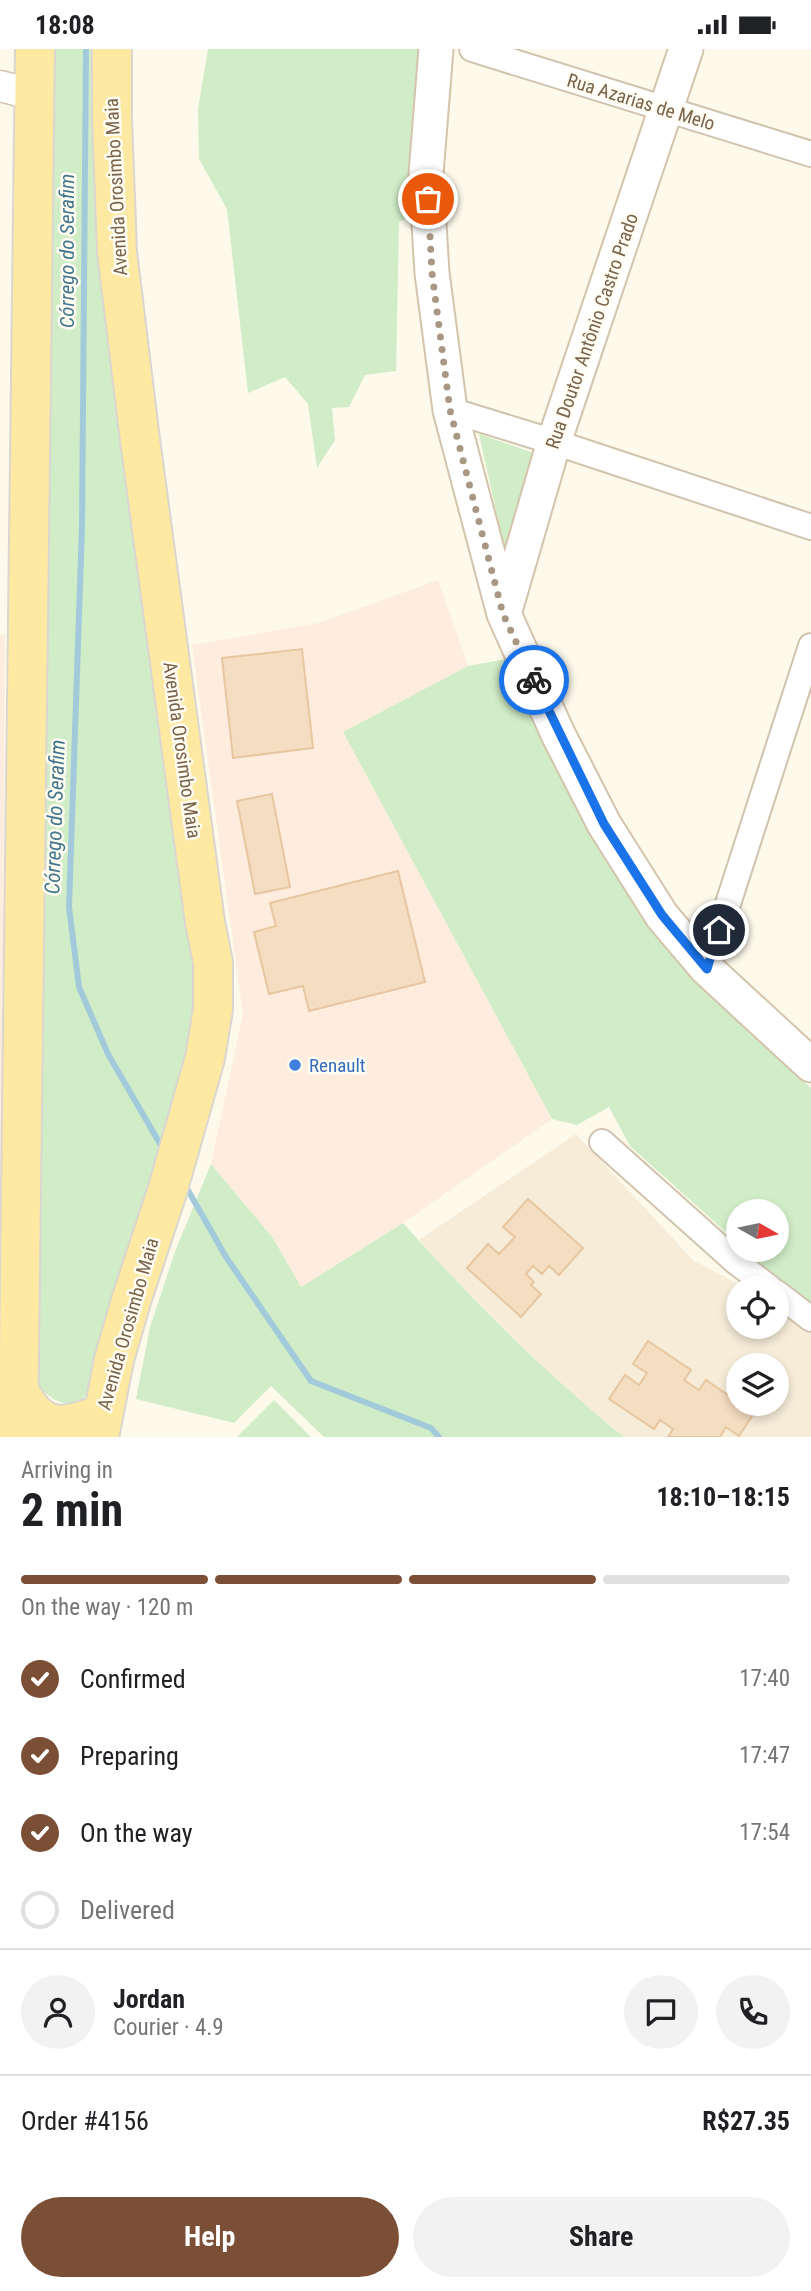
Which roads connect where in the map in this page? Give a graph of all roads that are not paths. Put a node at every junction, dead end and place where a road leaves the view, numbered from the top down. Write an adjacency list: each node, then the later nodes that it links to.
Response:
1 (35, 49): 6 (main road)
2 (112, 49): 21 (main road, Avenida Orosimbo Maia)
3 (436, 49): 9 (main road)
4 (472, 49): 7 (street, Rua Azarias de Melo)
5 (686, 49): 7 (main road, Rua Doutor Antônio Castro Prado)
6 (17, 91): 20 (main road)
7 (666, 111): 8 (street, Rua Azarias de Melo); 10 (main road, Rua Doutor Antônio Castro Prado)
8 (811, 154)
9 (450, 410): 10 (street); 12 (main road)
10 (554, 442): 11 (street); 12 (main road, Rua Doutor Antônio Castro Prado)
11 (811, 527)
12 (503, 614): 14 (main road)
13 (811, 646): 14 (street)
14 (707, 969): 15 (main road)
15 (811, 1065)
16 (602, 1142): 17 (street)
17 (754, 1276)
18 (789, 1302): 19 (street)
19 (811, 1319)
20 (18, 1388): 21 (main road); 22 (main road)
21 (101, 1425)
22 (18, 1437)

